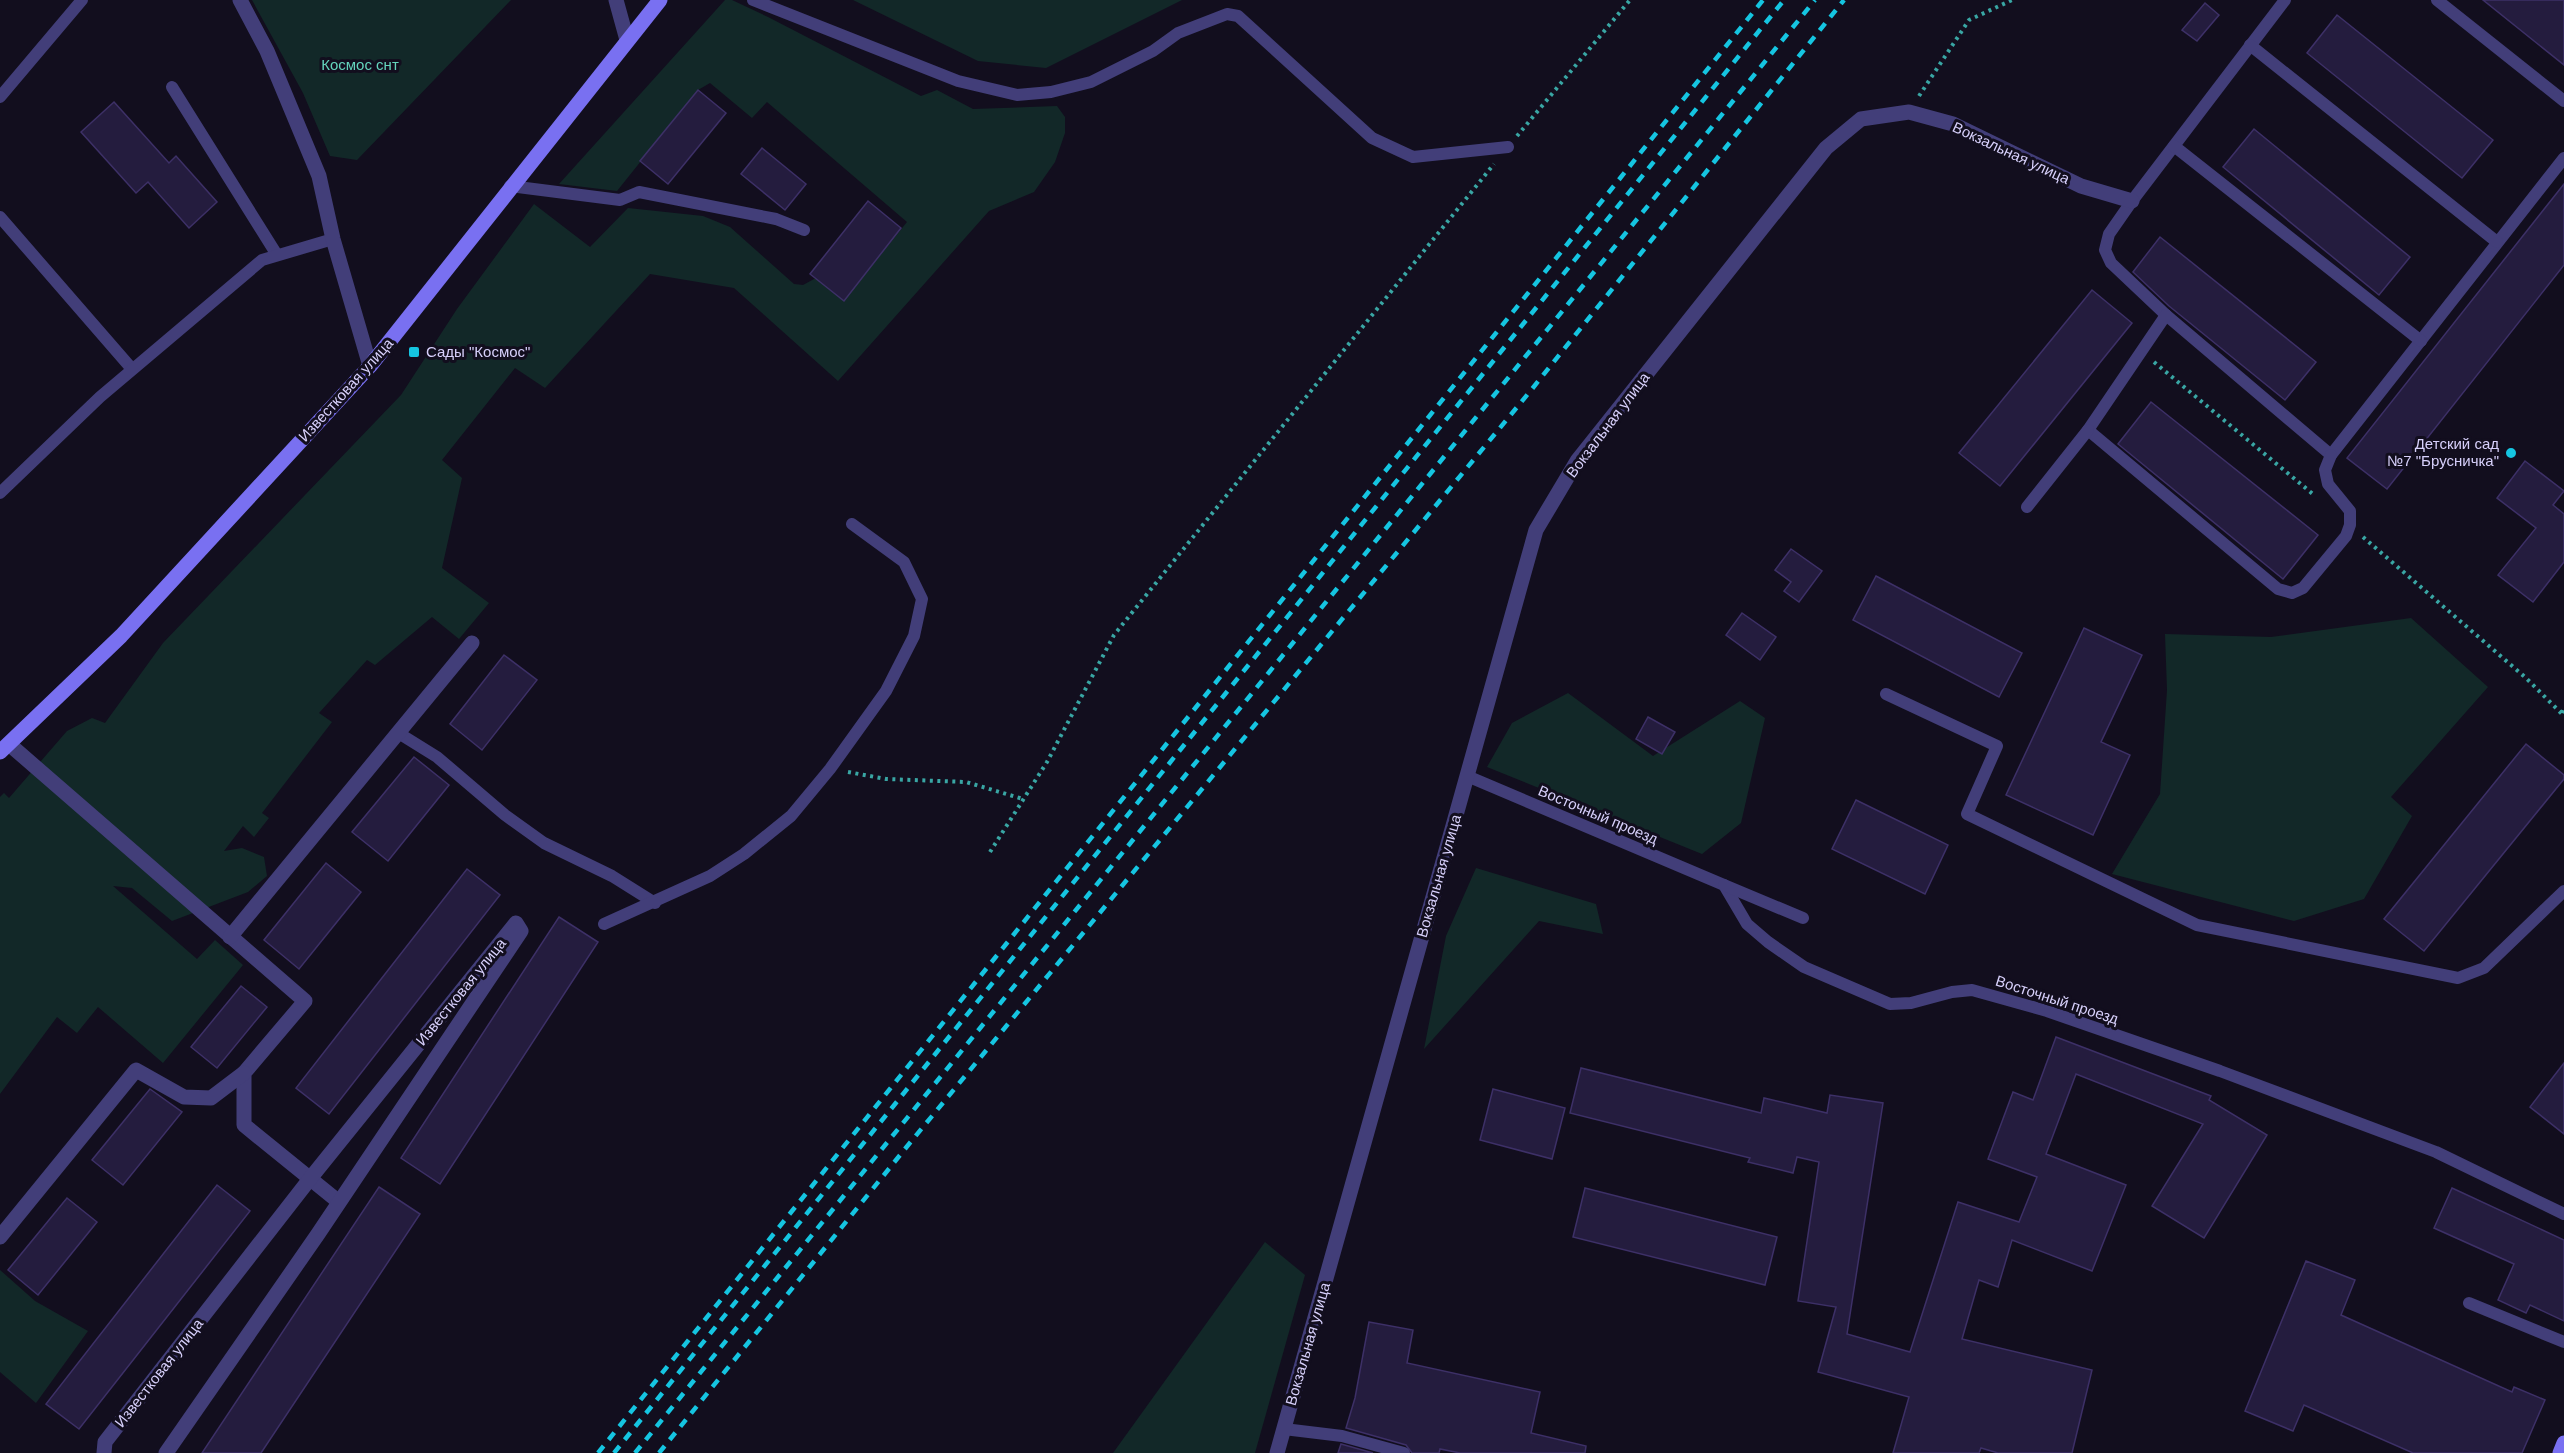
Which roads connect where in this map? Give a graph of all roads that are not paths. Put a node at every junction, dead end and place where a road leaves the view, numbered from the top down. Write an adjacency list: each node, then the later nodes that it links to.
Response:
1 (82, 0): 11 (lane)
2 (240, 0): 20 (street)
3 (616, 0): 8 (street)
4 (660, 0): 8 (main road, Известковая улица)
5 (753, 0): 14 (lane)
6 (2285, 0): 9 (lane)
7 (2437, 0): 12 (lane)
8 (627, 40): 16 (main road, Известковая улица)
9 (2250, 45): 13 (lane); 21 (lane)
10 (172, 87): 22 (lane)
11 (0, 97)
12 (2564, 101)
13 (2174, 146): 17 (lane); 24 (lane)
14 (1508, 147)
15 (2564, 158): 21 (lane)
16 (510, 186): 19 (lane); 25 (main road, Известковая улица)
17 (2132, 201): 23 (lane); 36 (street, Вокзальная улица)
18 (0, 217): 26 (lane)
19 (804, 230)
20 (333, 239): 22 (lane); 25 (street)
21 (2497, 242): 24 (lane)
22 (277, 255): 26 (lane)
23 (2166, 315): 27 (lane); 28 (lane)
24 (2421, 340): 28 (lane)
25 (370, 366): 35 (main road, Известковая улица)
26 (132, 369): 29 (lane)
27 (2088, 430): 28 (lane); 30 (lane)
28 (2331, 455)
29 (0, 493)
30 (2027, 507)
31 (852, 524): 39 (lane)
32 (472, 643): 34 (street)
33 (1886, 694): 38 (lane)
34 (399, 734): 39 (lane); 42 (street)
35 (5, 748): 42 (street)
36 (1467, 776): 37 (lane, Восточный проезд); 50 (street, Вокзальная улица)
37 (1725, 885): 40 (lane); 46 (lane, Восточный проезд)
38 (2564, 891)
39 (655, 903): 41 (lane)
40 (1803, 918)
41 (604, 924)
42 (230, 937): 43 (street)
43 (244, 1074): 44 (street); 47 (street)
44 (309, 1180): 45 (street); 45 (street, Известковая улица); 52 (street, Известковая улица)
45 (339, 1202): 53 (street, Известковая улица)
46 (2564, 1214)
47 (0, 1237)
48 (2469, 1303): 49 (lane)
49 (2564, 1342)
50 (1284, 1430): 54 (street, Вокзальная улица); 55 (lane)
51 (2564, 1443): 56 (main road)
52 (104, 1453)
53 (166, 1453)
54 (1277, 1453)
55 (1404, 1453)
56 (2560, 1453)

